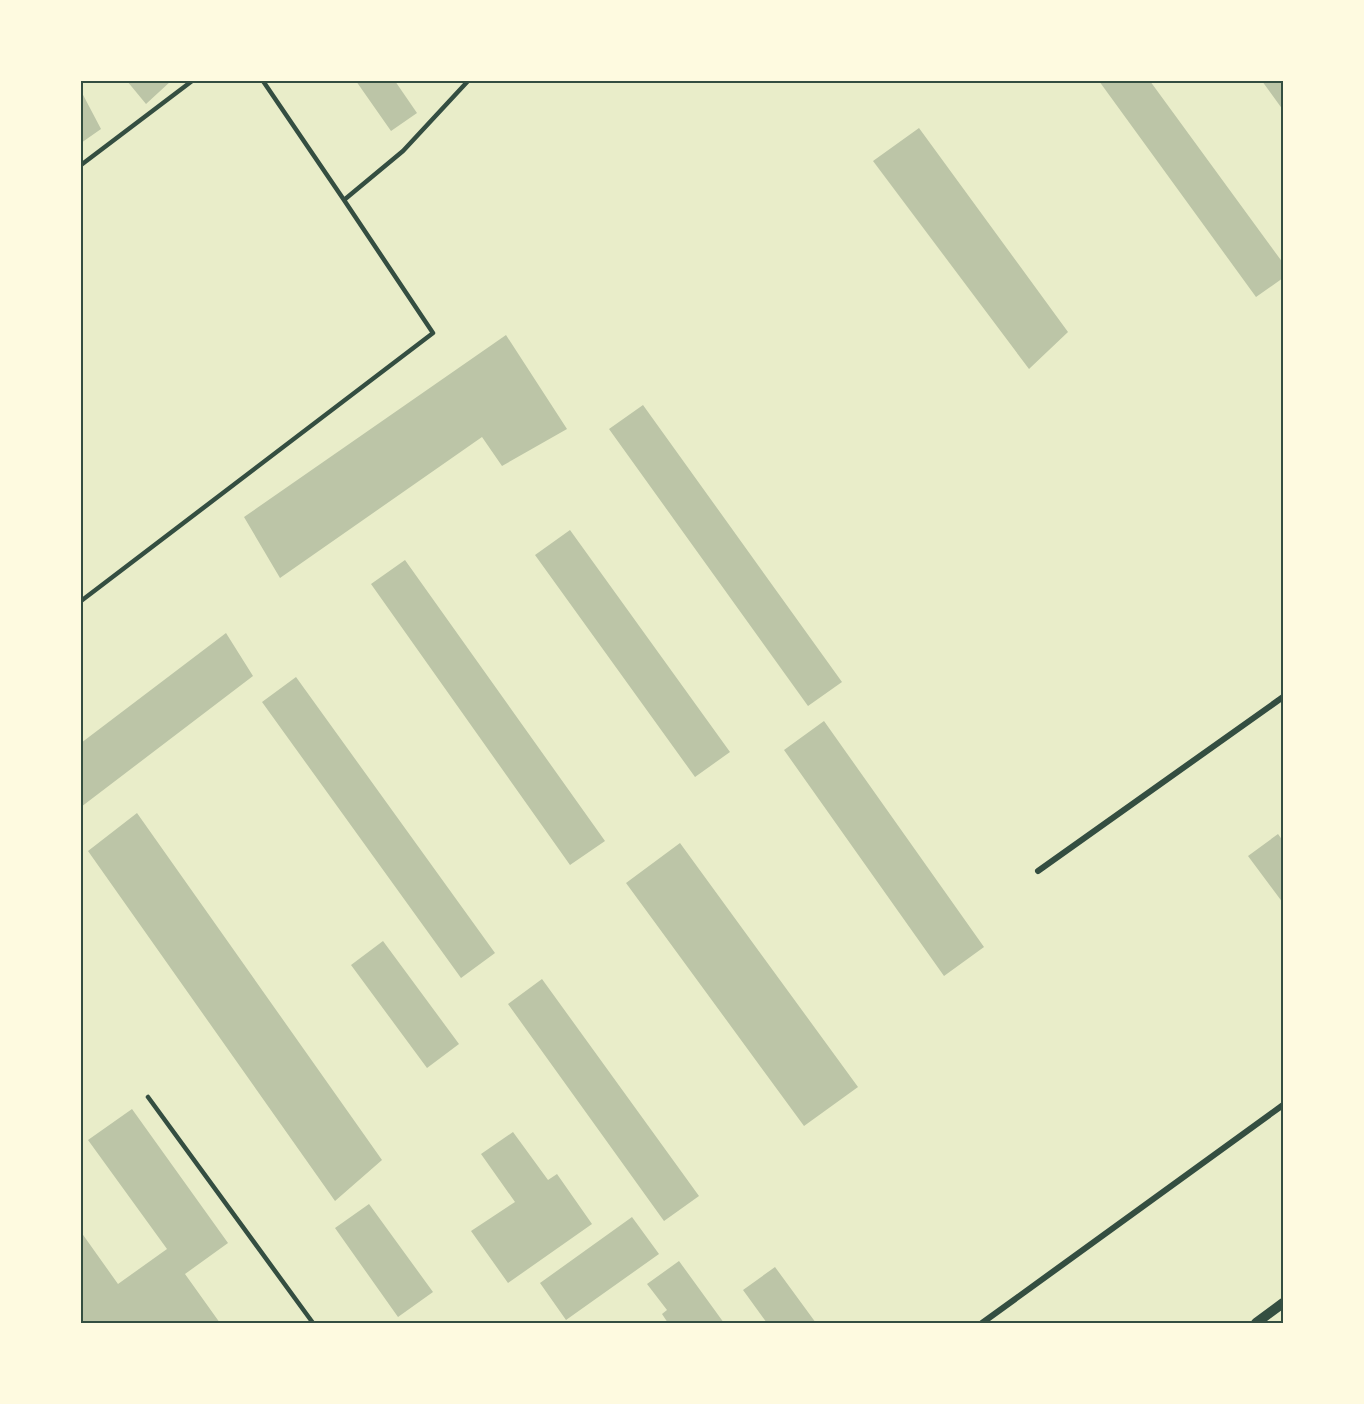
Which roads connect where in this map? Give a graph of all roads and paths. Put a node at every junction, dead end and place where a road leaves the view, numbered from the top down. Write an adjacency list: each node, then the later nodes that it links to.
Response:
1 (192, 81): 4 (lane)
2 (263, 81): 5 (lane)
3 (468, 81): 5 (lane)
4 (81, 165)
5 (344, 200): 6 (lane)
6 (81, 601)
7 (1283, 697): 8 (street)
8 (1038, 871)
9 (148, 1097): 12 (lane)
10 (1283, 1105): 13 (street)
11 (1283, 1303): 14 (street)
12 (313, 1323)
13 (982, 1323)
14 (1256, 1323)

